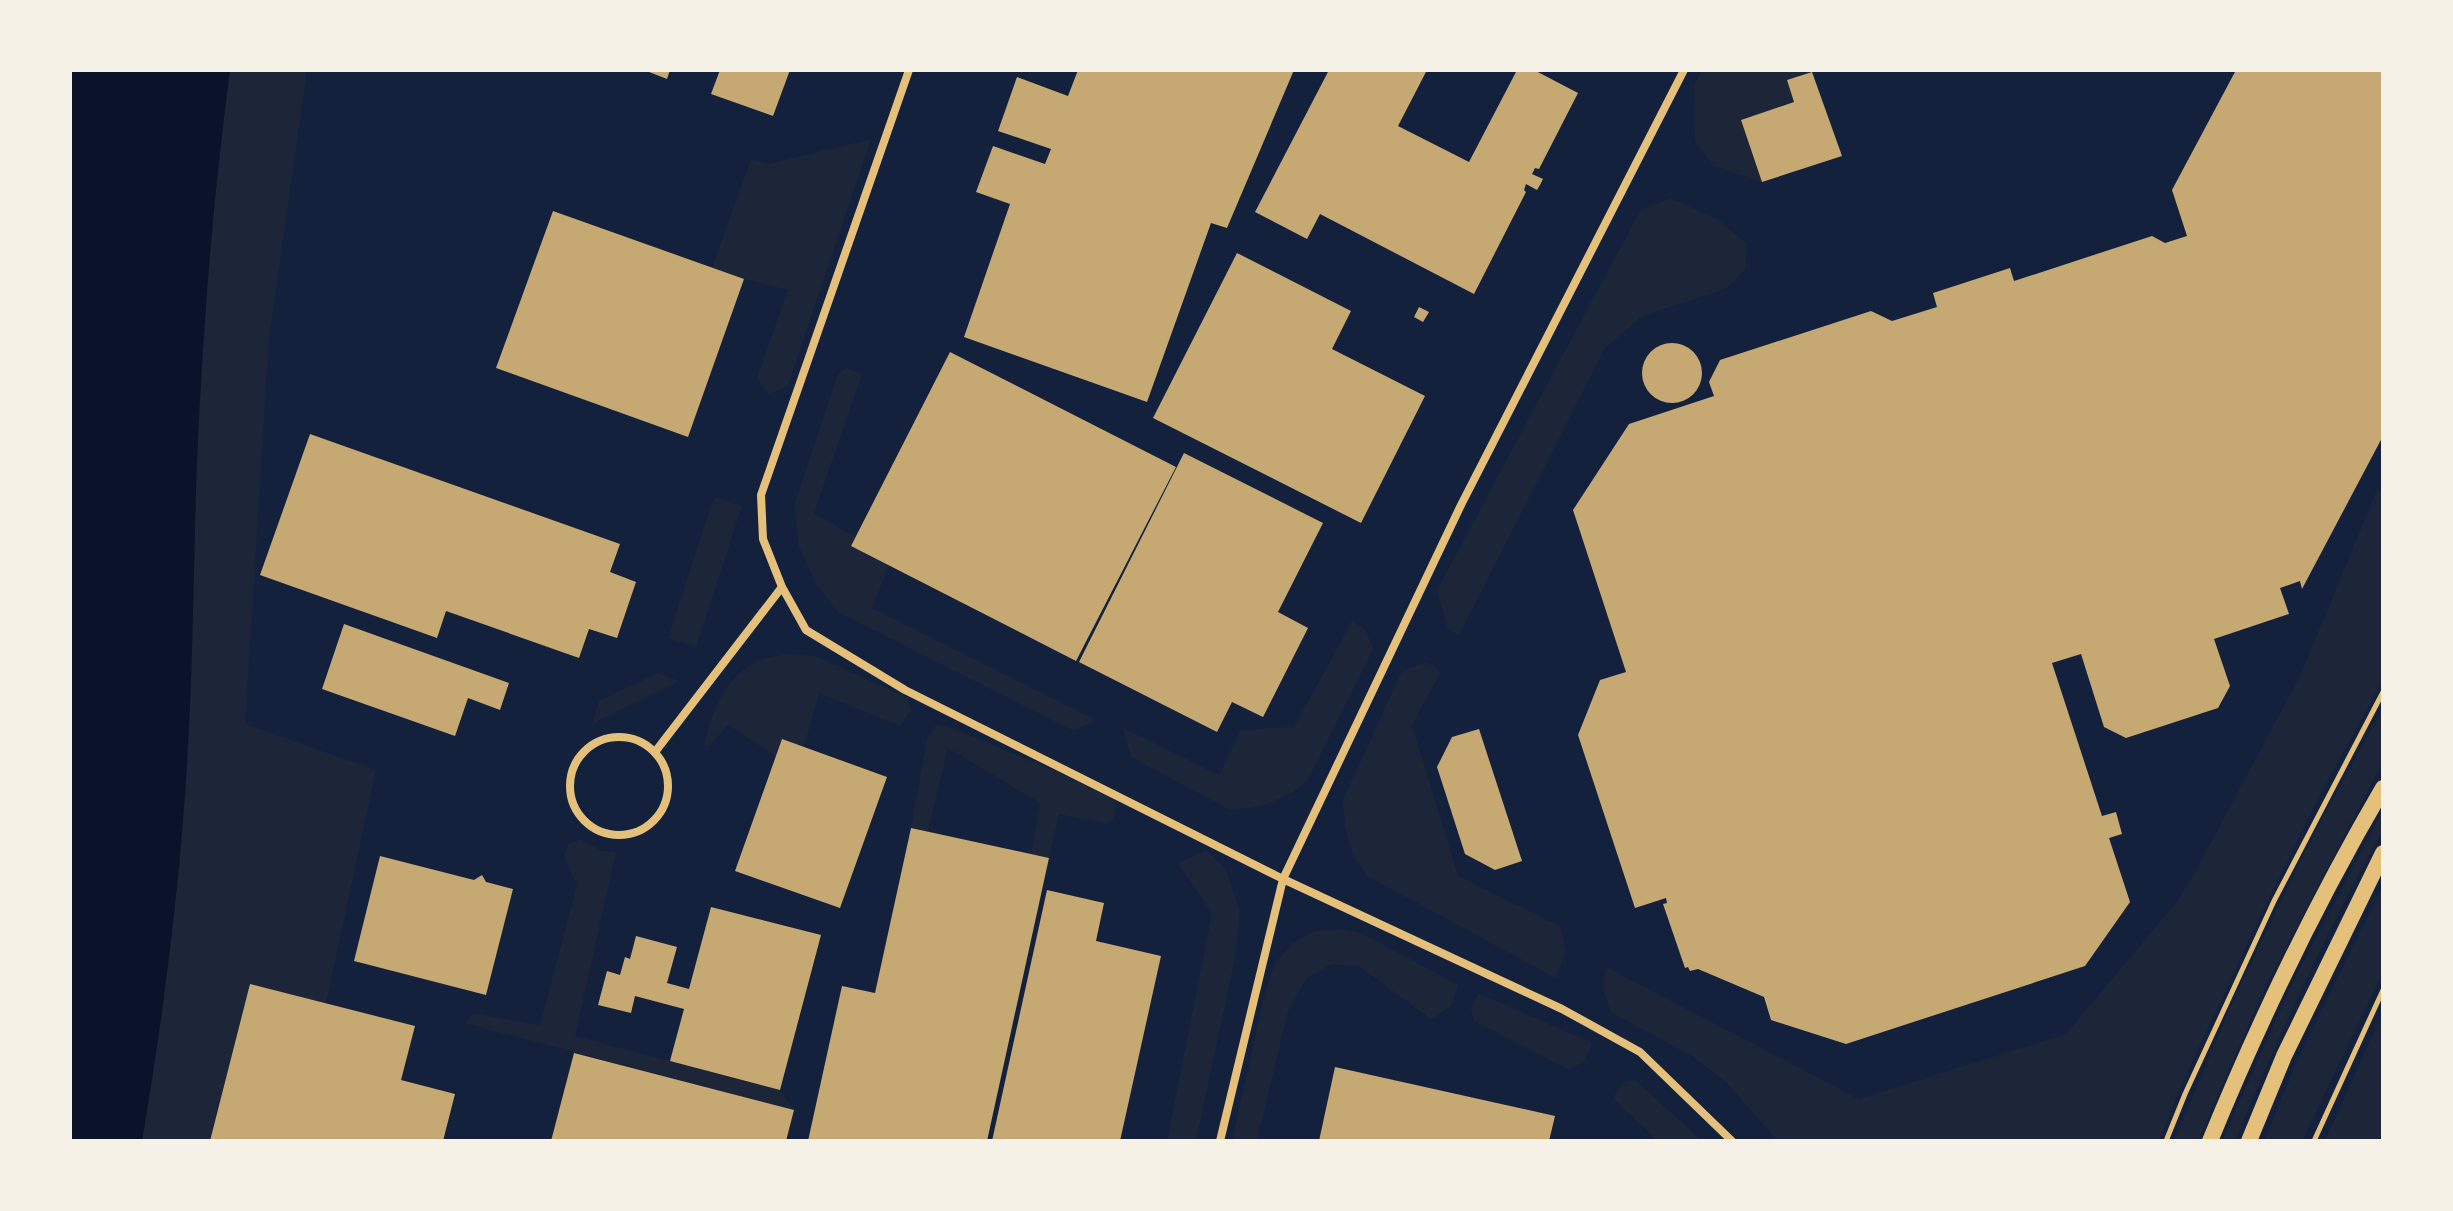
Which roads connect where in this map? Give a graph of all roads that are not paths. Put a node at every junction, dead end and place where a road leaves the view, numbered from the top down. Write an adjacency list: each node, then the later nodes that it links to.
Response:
1 (909, 70): 3 (street)
2 (1684, 70): 7 (street)
3 (782, 587): 4 (street); 7 (street)
4 (655, 752): 4 (street)
5 (2383, 788): 10 (main road)
6 (2383, 853): 11 (main road)
7 (1283, 879): 8 (street); 9 (street)
8 (1220, 1141)
9 (1732, 1141)
10 (2210, 1141)
11 (2249, 1141)

